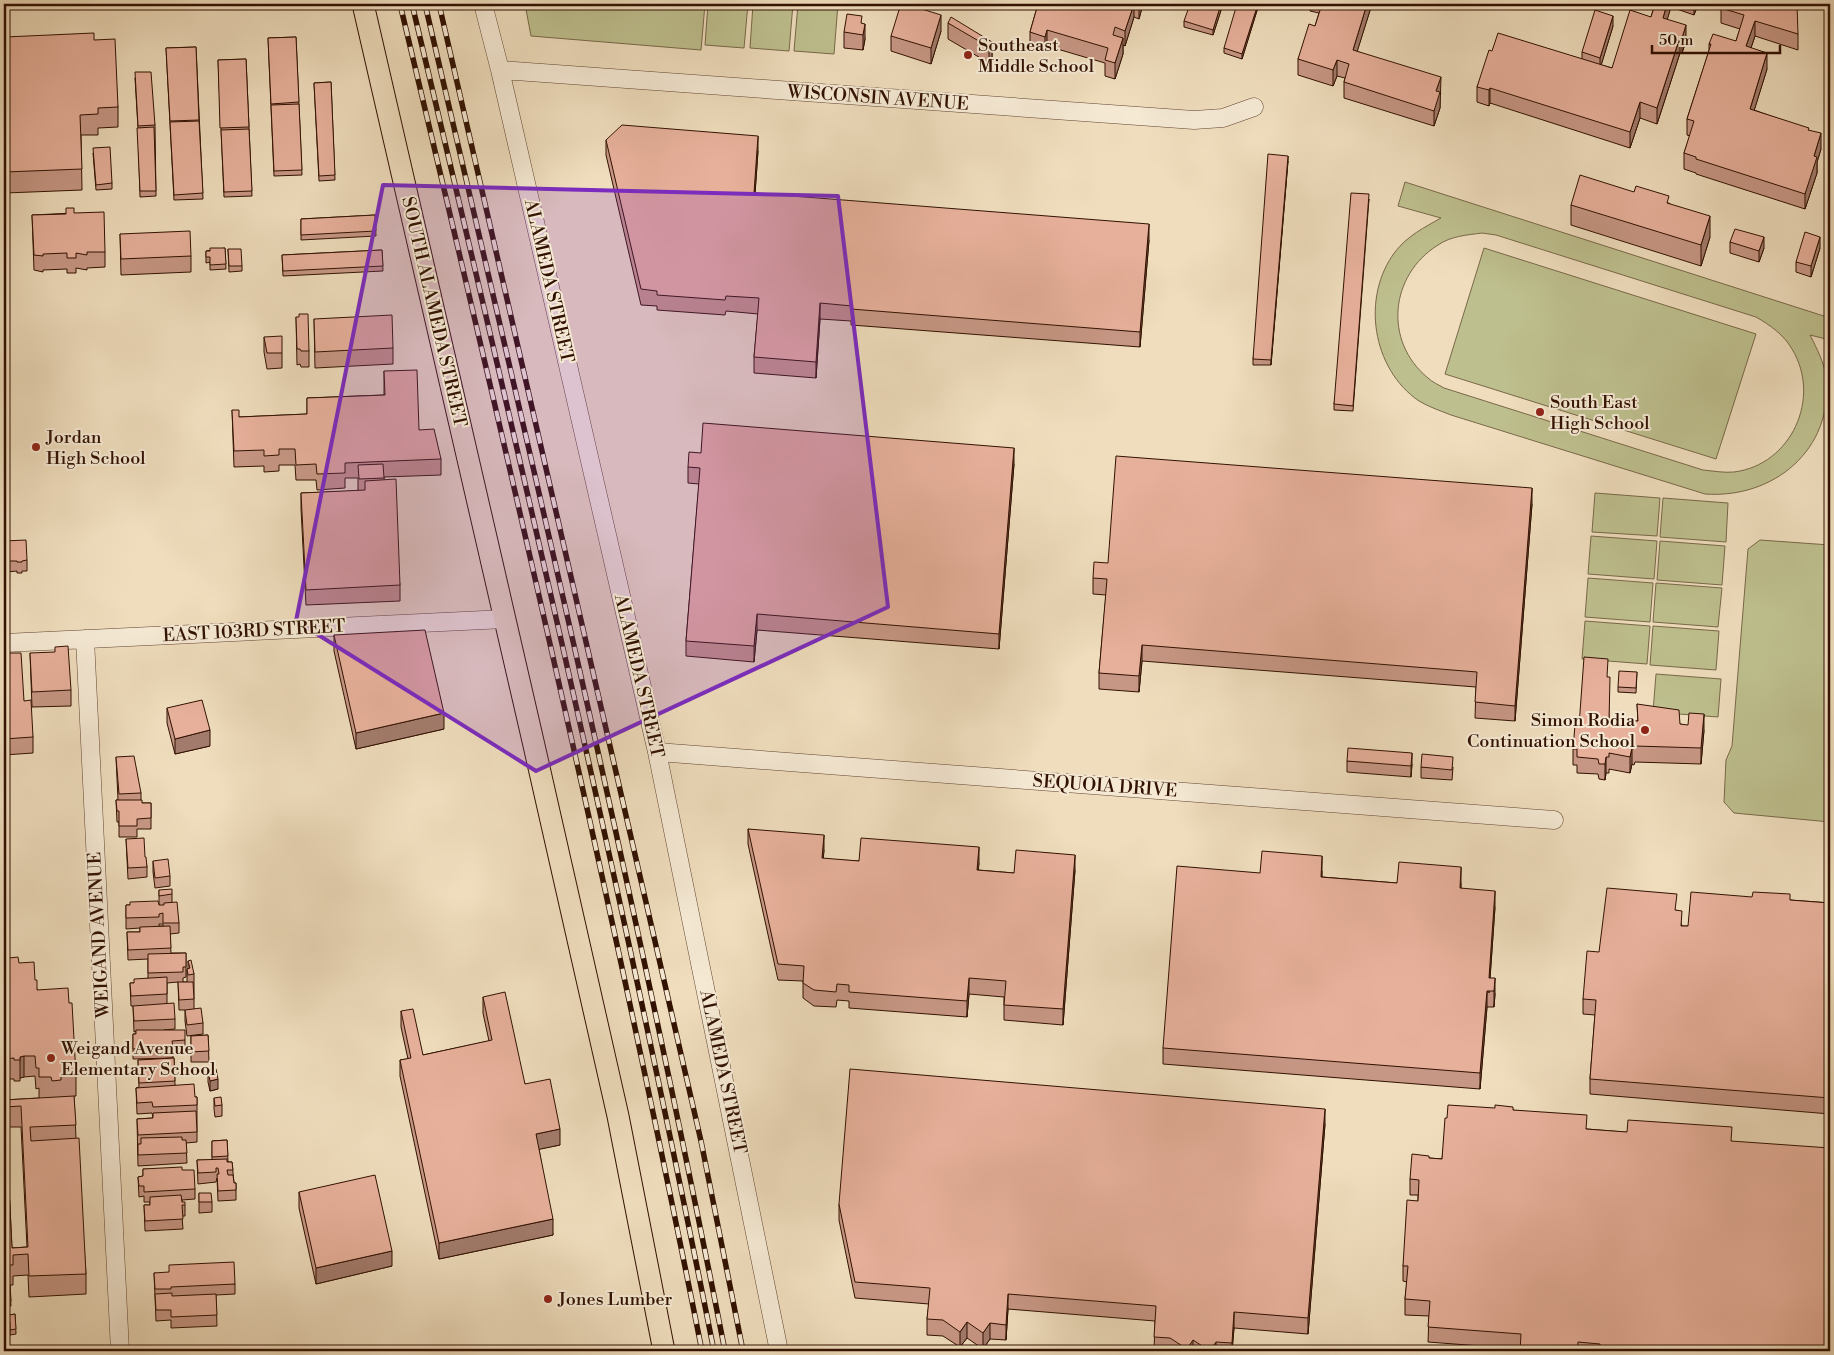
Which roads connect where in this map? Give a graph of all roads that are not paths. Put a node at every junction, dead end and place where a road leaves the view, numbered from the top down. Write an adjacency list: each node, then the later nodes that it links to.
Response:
1 (363, 4): 5 (main road, SOUTH ALAMEDA STREET)
2 (483, 4): 3 (street, ALAMEDA STREET)
3 (500, 70): 4 (street, WISCONSIN AVENUE); 8 (street, ALAMEDA STREET)
4 (1254, 107)
5 (505, 619): 6 (street, EAST 103RD STREET); 11 (main road)
6 (85, 639): 7 (street, EAST 103RD STREET); 10 (street, WEIGAND AVENUE)
7 (4, 643)
8 (657, 752): 9 (street, SEQUOIA DRIVE); 12 (street, ALAMEDA STREET)
9 (1554, 820)
10 (120, 1351)
11 (664, 1351)
12 (779, 1351)

